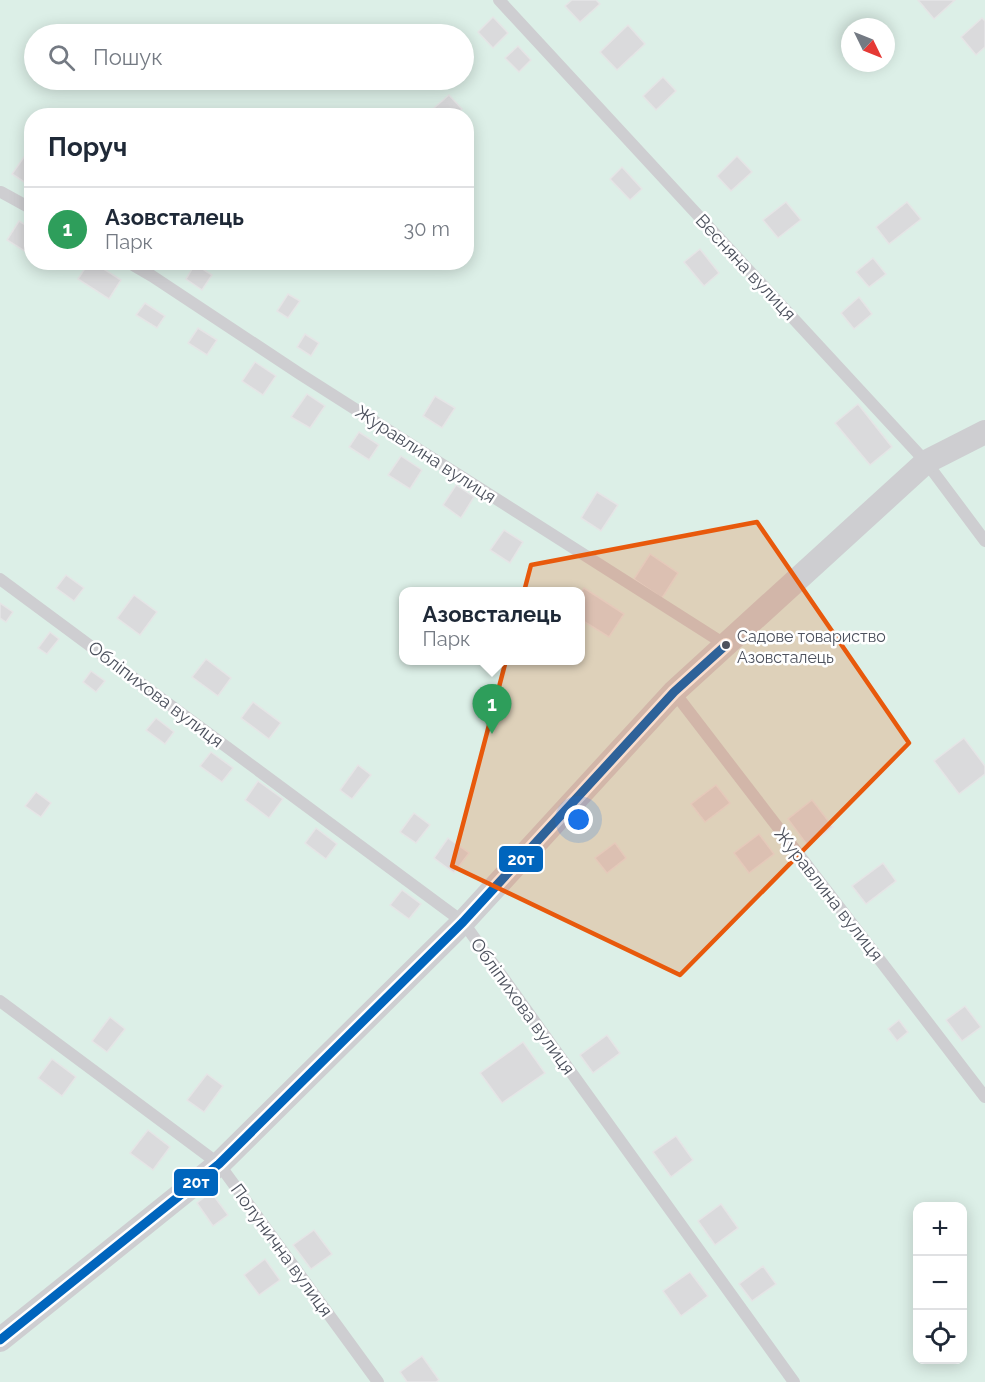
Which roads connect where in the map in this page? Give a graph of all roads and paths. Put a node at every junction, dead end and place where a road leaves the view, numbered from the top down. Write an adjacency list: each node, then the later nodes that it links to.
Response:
1 (499, 0): 6 (lane, Весняна вулиця)
2 (1, 192): 3 (lane)
3 (24, 205)
4 (142, 270): 9 (lane, Журавлина вулиця)
5 (985, 432): 6 (street)
6 (926, 462): 7 (lane, Весняна вулиця); 9 (street)
7 (985, 541)
8 (0, 579): 11 (lane, Обліпихова вулиця)
9 (726, 645): 10 (street)
10 (674, 692): 11 (street); 13 (lane, Журавлина вулиця)
11 (463, 922): 14 (street); 17 (lane, Обліпихова вулиця)
12 (0, 1001): 14 (lane, Полунична вулиця)
13 (985, 1097)
14 (219, 1164): 15 (street); 16 (lane, Полунична вулиця)
15 (0, 1341)
16 (378, 1382)
17 (794, 1382)

